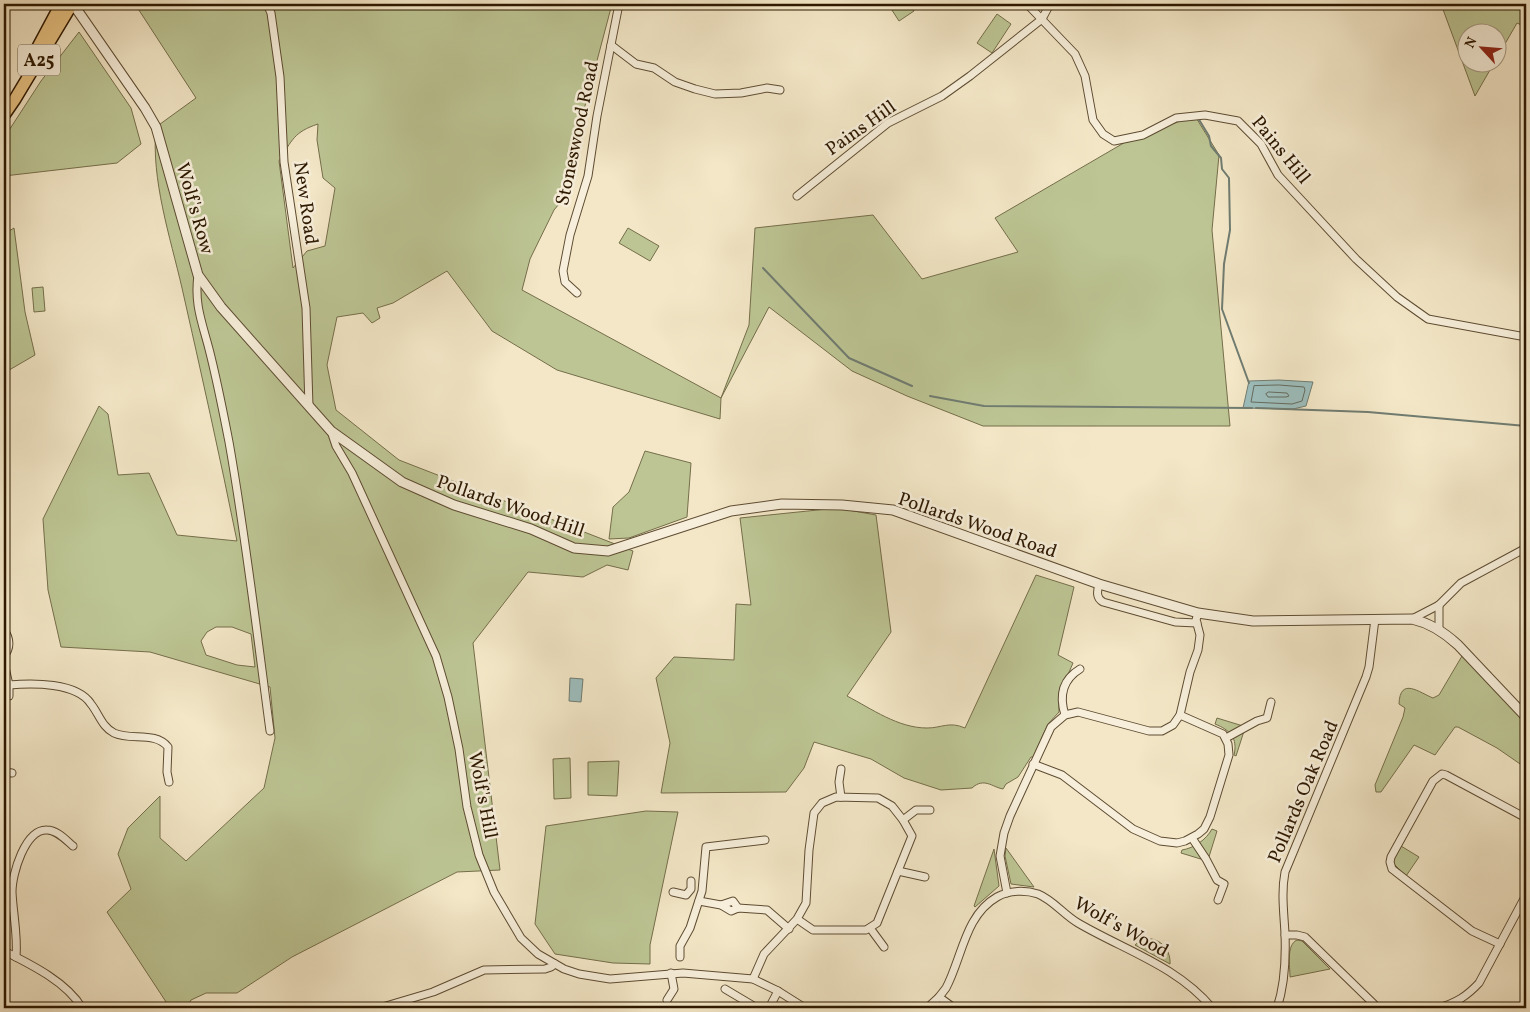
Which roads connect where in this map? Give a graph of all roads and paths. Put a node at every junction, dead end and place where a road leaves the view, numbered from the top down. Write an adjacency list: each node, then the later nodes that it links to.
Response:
1 (61, 4): 10 (main road)
2 (73, 4): 10 (main road, A25); 12 (street, Wolf's Row)
3 (267, 4): 15 (street, New Road)
4 (619, 4): 8 (street, Stoneswood Road)
5 (1027, 4): 7 (street, Pains Hill)
6 (1050, 4): 7 (street)
7 (1042, 19): 11 (street, Pains Hill); 14 (street, Pains Hill)
8 (611, 45): 9 (street); 13 (street, Stoneswood Road)
9 (780, 90)
10 (4, 114)
11 (797, 196)
12 (198, 275): 15 (street, Wolf's Row); 36 (street)
13 (578, 293)
14 (1526, 337)
15 (309, 407): 16 (street, Pollards Wood Hill)
16 (331, 431): 17 (street, Pollards Wood Hill); 67 (street, Wolf's Hill)
17 (725, 514): 19 (street, Pollards Wood Road)
18 (1526, 548): 20 (street)
19 (1099, 584): 21 (street, Pollards Wood Road); 24 (street)
20 (1439, 605): 23 (street); 26 (street)
21 (1198, 613): 22 (street, Pollards Wood Road); 24 (street)
22 (1375, 619): 23 (street, Pollards Wood Road); 61 (street, Pollards Oak Road)
23 (1412, 619): 26 (street, Pollards Wood Road)
24 (1197, 623): 34 (street)
25 (4, 630): 27 (street)
26 (1439, 630): 35 (street, Pollards Wood Road)
27 (4, 656)
28 (4, 663): 30 (street)
29 (1080, 669): 33 (street)
30 (9, 684): 31 (street); 42 (street)
31 (9, 696)
32 (1271, 702): 37 (street)
33 (1065, 715): 34 (street); 38 (street)
34 (1180, 715): 37 (street)
35 (1526, 717)
36 (270, 731)
37 (1226, 738): 47 (street)
38 (1033, 764): 47 (street); 54 (street)
39 (841, 769): 43 (street)
40 (4, 772): 41 (street)
41 (12, 773)
42 (169, 782)
43 (840, 797): 46 (street); 58 (street)
44 (930, 810): 46 (street)
45 (1526, 818): 62 (street)
46 (903, 820): 50 (street)
47 (1192, 838): 56 (street)
48 (765, 840): 52 (street)
49 (73, 846): 65 (street)
50 (898, 871): 51 (street); 60 (street)
51 (925, 876)
52 (702, 891): 53 (street); 57 (street)
53 (673, 892)
54 (1007, 893): 72 (street, Wolf's Wood); 82 (street, Wolf's Wood)
55 (1526, 895): 62 (street)
56 (1218, 900)
57 (699, 901): 59 (street); 66 (street)
58 (798, 919): 59 (street); 60 (street)
59 (789, 928): 69 (street)
60 (870, 928): 63 (street)
61 (1285, 935): 83 (street, Pollards Oak Road); 84 (street)
62 (1500, 944): 74 (street)
63 (884, 947)
64 (4, 951): 65 (street)
65 (16, 957): 75 (street)
66 (680, 957)
67 (555, 964): 68 (street, Wolf's Hill); 76 (street)
68 (671, 974): 69 (street, Wolf's Hill); 73 (street)
69 (753, 979): 71 (street, Wolf's Hill)
70 (725, 989): 77 (street)
71 (778, 991): 78 (street); 79 (street, Wolf's Hill)
72 (939, 997): 80 (street, Wolf's Wood); 81 (street)
73 (667, 1000)
74 (1458, 1005): 85 (street)
75 (82, 1008)
76 (379, 1008)
77 (757, 1008)
78 (769, 1008)
79 (806, 1008)
80 (927, 1008)
81 (954, 1008)
82 (1212, 1008)
83 (1277, 1008)
84 (1378, 1008)
85 (1438, 1008)

